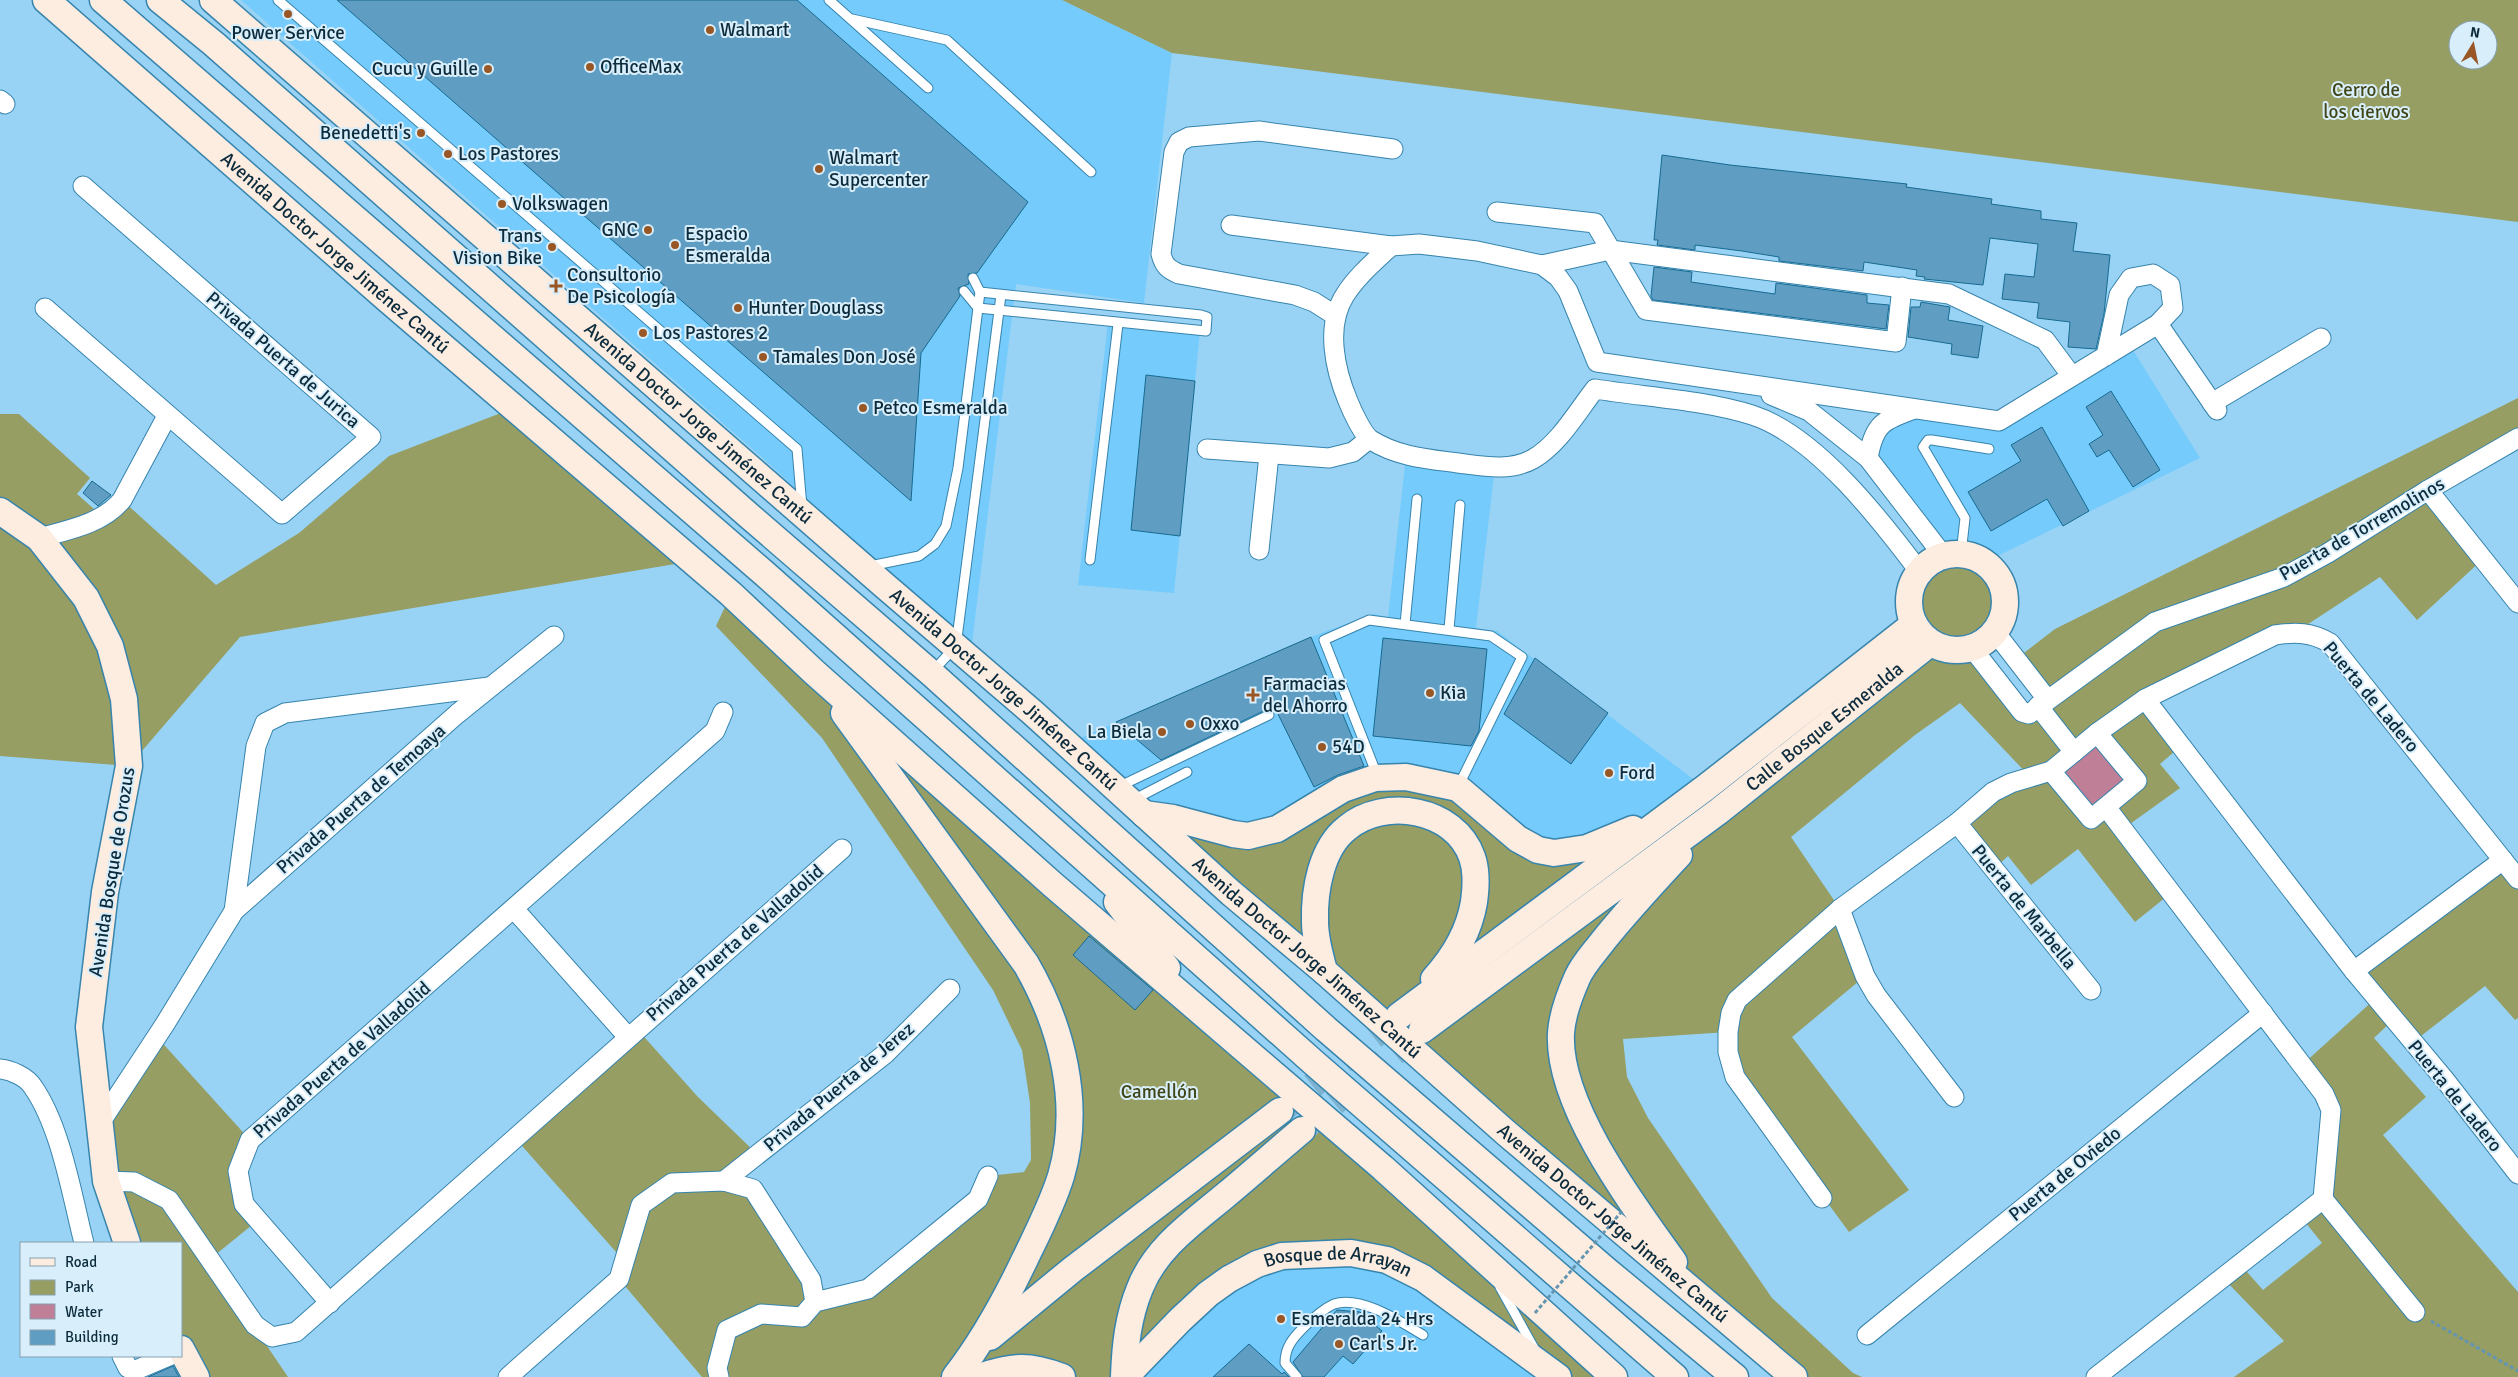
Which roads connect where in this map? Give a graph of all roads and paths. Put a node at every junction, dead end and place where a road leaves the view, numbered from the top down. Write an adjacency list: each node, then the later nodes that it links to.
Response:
1 (46, 0): 61 (street, Avenida Doctor Jorge Jiménez Cantú)
2 (103, 0): 80 (street, Avenida Doctor Jorge Jiménez Cantú)
3 (278, 0): 46 (lane)
4 (829, 0): 7 (lane)
5 (218, 4): 6 (street); 46 (street, Avenida Doctor Jorge Jiménez Cantú)
6 (170, 8): 62 (street, Avenida Doctor Jorge Jiménez Cantú)
7 (852, 19): 8 (lane); 10 (lane)
8 (928, 88)
9 (1393, 149): 25 (street)
10 (1091, 172)
11 (83, 186): 35 (street, Privada Puerta de Jurica)
12 (1497, 212): 15 (street)
13 (1231, 225): 14 (street)
14 (1391, 246): 16 (street); 25 (street)
15 (1610, 250): 16 (street); 18 (street); 18 (street)
16 (1542, 265): 30 (street)
17 (973, 278): 20 (lane)
18 (1902, 287): 31 (street)
19 (964, 291): 23 (lane)
20 (980, 292): 21 (lane); 23 (lane)
21 (1001, 294): 24 (lane); 26 (lane)
22 (45, 308): 35 (street, Privada Puerta de Jurica)
23 (978, 308): 24 (lane); 51 (lane)
24 (999, 311): 26 (lane); 59 (lane)
25 (1336, 316): 37 (street)
26 (1118, 324): 50 (lane)
27 (2158, 324): 28 (street); 29 (street); 29 (street)
28 (2320, 338)
29 (2106, 356): 31 (street)
30 (1622, 366): 32 (street); 33 (street)
31 (2071, 375): 34 (street)
32 (1752, 386): 34 (street); 41 (street)
33 (1618, 392): 37 (street); 52 (street)
34 (1916, 408): 41 (street)
35 (167, 416): 47 (street)
36 (2518, 438): 42 (street, Puerta de Torremolinos)
37 (1369, 439): 40 (street)
38 (1207, 449): 40 (street)
39 (1989, 449): 49 (lane)
40 (1269, 455): 48 (street)
41 (1872, 463): 49 (street)
42 (2428, 490): 53 (street, Puerta de Torremolinos); 64 (street, Puerta de Torremolinos)
43 (1417, 499): 54 (lane)
44 (1460, 504): 55 (lane)
45 (0, 510): 47 (street, Avenida Bosque de Orozus)
46 (802, 514): 51 (street, Avenida Doctor Jorge Jiménez Cantú)
47 (39, 538): 97 (street, Avenida Bosque de Orozus)
48 (1259, 550)
49 (1952, 554): 52 (street); 56 (street)
50 (1090, 560)
51 (862, 567): 59 (street, Avenida Doctor Jorge Jiménez Cantú)
52 (1919, 571): 57 (street)
53 (2518, 603)
54 (1405, 624): 55 (lane); 72 (lane)
55 (1449, 630): 73 (lane)
56 (1995, 632): 60 (street); 64 (street)
57 (1921, 634): 60 (street); 74 (street, Calle Bosque Esmeralda); 77 (street, Calle Bosque Esmeralda)
58 (554, 636): 63 (street, Privada Puerta de Temoaya)
59 (956, 646): 62 (lane); 75 (street, Avenida Doctor Jorge Jiménez Cantú)
60 (1972, 648): 64 (street)
61 (814, 672): 90 (street, Avenida Doctor Jorge Jiménez Cantú); 116 (street)
62 (931, 673): 132 (street, Avenida Doctor Jorge Jiménez Cantú)
63 (490, 687): 85 (street, Privada Puerta de Temoaya); 85 (street, Privada Puerta de Temoaya)
64 (2041, 698): 69 (street)
65 (2145, 700): 68 (street, Puerta de Ladero); 81 (street, Puerta de Ladero); 87 (street, Puerta de Ladero)
66 (723, 712): 83 (street, Privada Puerta de Valladolid)
67 (1269, 715): 75 (lane)
68 (2097, 733): 69 (street, Puerta de Ladero); 76 (street)
69 (2074, 752): 70 (street, Puerta de Ladero)
70 (2051, 771): 76 (street); 78 (street)
71 (1187, 772): 75 (lane)
72 (1378, 778): 73 (street); 75 (street)
73 (1458, 788): 74 (street)
74 (1705, 788): 92 (street)
75 (1130, 801): 86 (street, Avenida Doctor Jorge Jiménez Cantú)
76 (2106, 807): 91 (street)
77 (1719, 812): 92 (street); 109 (street)
78 (1957, 824): 84 (street); 89 (street, Puerta de Marbella)
79 (842, 849): 93 (street, Privada Puerta de Valladolid)
80 (1083, 857): 90 (street); 131 (street, Avenida Doctor Jorge Jiménez Cantú)
81 (2503, 860): 82 (street, Puerta de Ladero); 87 (street)
82 (2518, 879)
83 (514, 909): 93 (street); 111 (street, Privada Puerta de Valladolid)
84 (1840, 909): 95 (street); 103 (street)
85 (234, 911): 97 (street, Privada Puerta de Temoaya)
86 (1324, 971): 92 (street); 109 (street, Avenida Doctor Jorge Jiménez Cantú)
87 (2354, 971): 99 (street, Puerta de Ladero)
88 (950, 989): 102 (street, Privada Puerta de Jerez)
89 (2091, 990)
90 (1196, 1008): 108 (street, Avenida Doctor Jorge Jiménez Cantú)
91 (2263, 1014): 104 (street); 115 (street, Puerta de Oviedo)
92 (1409, 1019)
93 (628, 1037): 111 (street, Privada Puerta de Valladolid)
94 (0, 1069): 106 (street)
95 (1954, 1097)
96 (1280, 1111): 116 (street)
97 (100, 1123): 101 (street, Avenida Bosque de Orozus)
98 (1302, 1130): 128 (street)
99 (2518, 1174)
100 (988, 1176): 110 (street)
101 (106, 1181): 107 (street, Avenida Bosque de Orozus); 111 (street, Privada Puerta de Valladolid)
102 (724, 1181): 110 (street); 123 (street)
103 (1822, 1198)
104 (2323, 1200): 112 (street); 134 (street)
105 (1623, 1210): 113 (path, bridge)
106 (84, 1242)
107 (126, 1242)
108 (1484, 1258): 121 (lane); 130 (street, Avenida Doctor Jorge Jiménez Cantú)
109 (1697, 1295): 133 (street, Avenida Doctor Jorge Jiménez Cantú)
110 (815, 1302): 124 (street)
111 (330, 1303)
112 (2415, 1312): 120 (path)
113 (1535, 1313)
114 (1422, 1335): 129 (lane)
115 (1866, 1335)
116 (980, 1345): 125 (street)
117 (182, 1352): 122 (street)
118 (122, 1357): 119 (street)
119 (167, 1357)
120 (2518, 1371)
121 (1550, 1373): 128 (street, Bosque de Arrayan)
122 (196, 1377)
123 (508, 1377)
124 (718, 1377)
125 (955, 1377)
126 (979, 1377): 127 (street)
127 (1062, 1377)
128 (1124, 1377)
129 (1297, 1377)
130 (1614, 1377)
131 (1675, 1377)
132 (1735, 1377)
133 (1794, 1377)
134 (2096, 1377)

